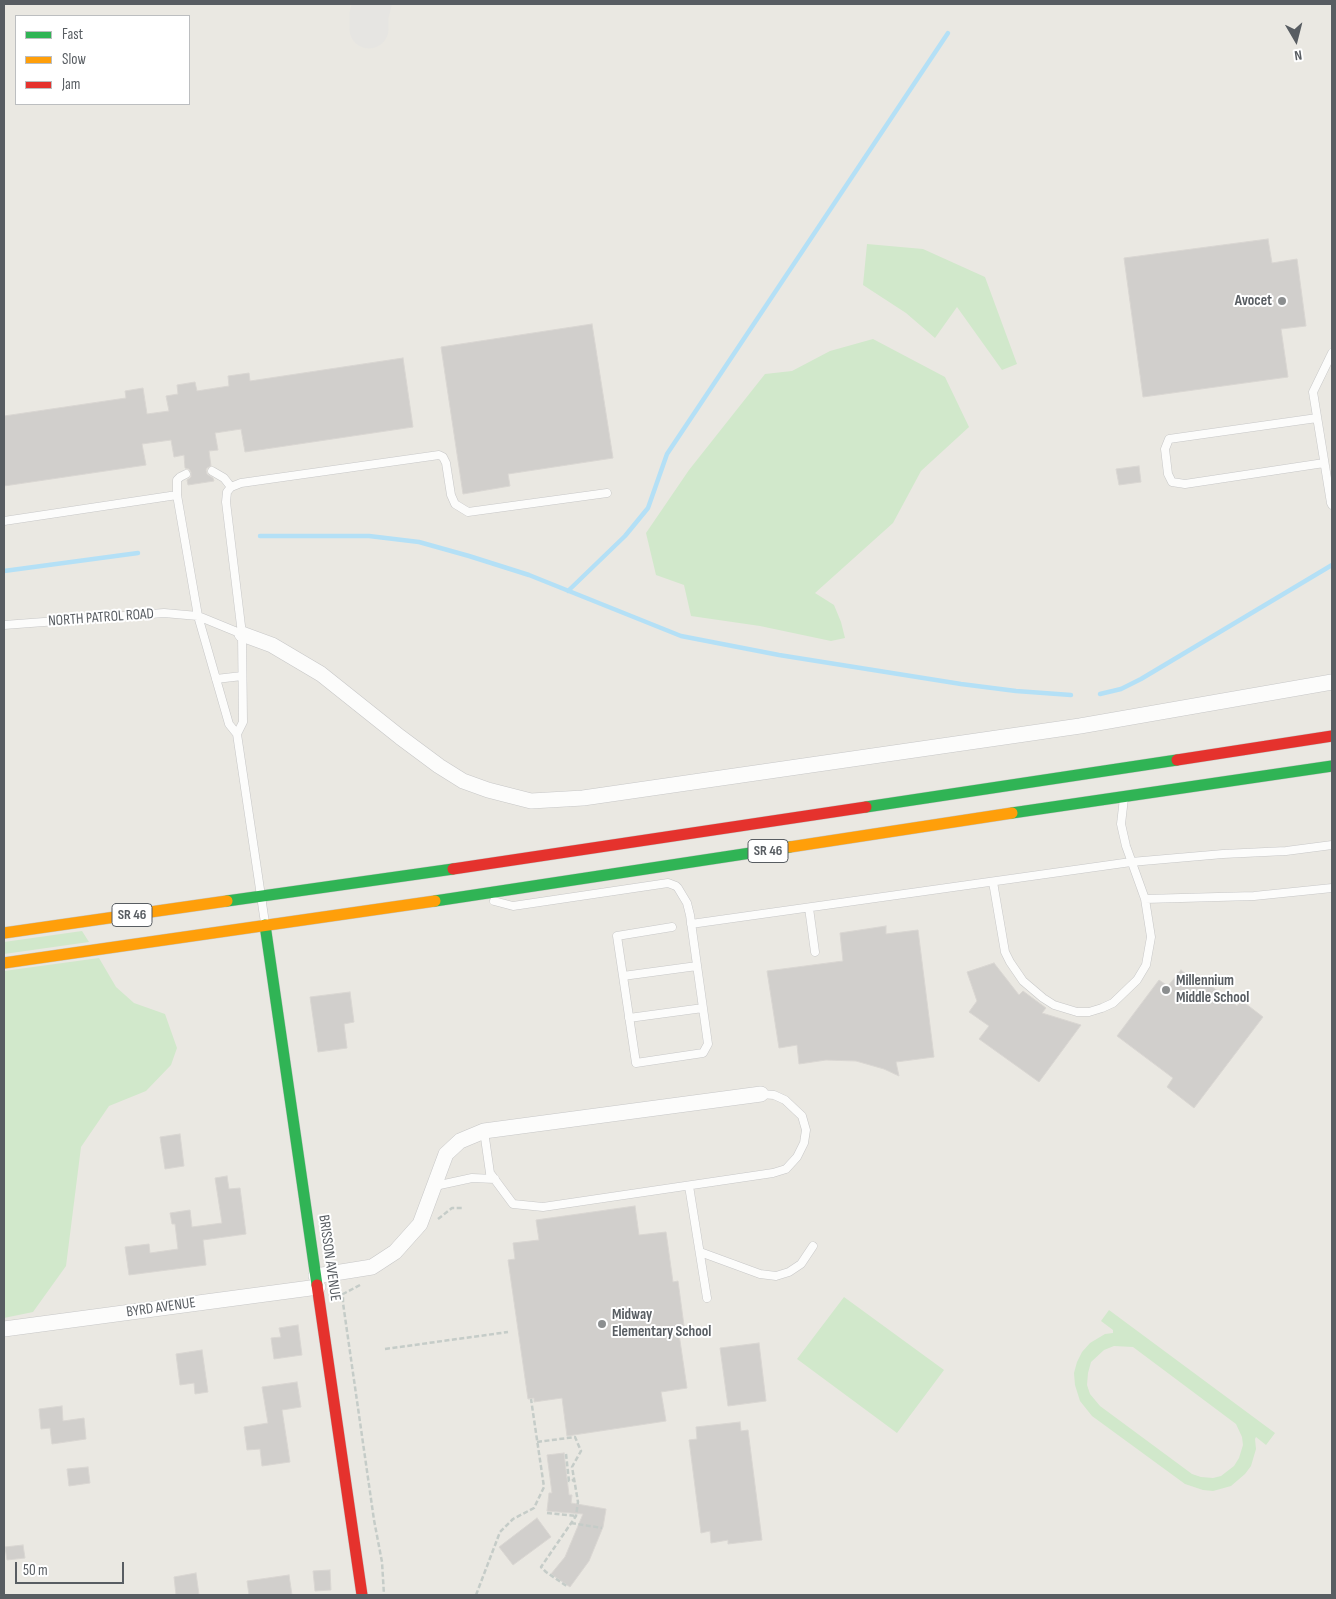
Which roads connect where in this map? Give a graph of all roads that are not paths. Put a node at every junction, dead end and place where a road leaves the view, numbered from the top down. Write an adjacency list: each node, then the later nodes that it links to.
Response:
1 (1332, 353): 2 (lane)
2 (1317, 418): 3 (lane); 3 (lane)
3 (1324, 463): 9 (lane)
4 (212, 471): 6 (lane)
5 (186, 474): 8 (lane)
6 (231, 487): 7 (lane); 13 (lane)
7 (607, 493)
8 (177, 495): 10 (lane); 11 (lane)
9 (1332, 505)
10 (4, 521)
11 (198, 616): 12 (lane, NORTH PATROL ROAD); 13 (lane, NORTH PATROL ROAD); 15 (lane)
12 (4, 625)
13 (242, 634): 14 (lane); 16 (street)
14 (242, 676): 15 (lane); 17 (lane)
15 (216, 679): 17 (lane)
16 (1332, 682)
17 (237, 734): 26 (lane)
18 (1332, 736): 26 (main road, SR 46)
19 (1332, 766): 20 (main road, SR 46)
20 (1124, 796): 22 (lane); 25 (main road, SR 46)
21 (1332, 845): 22 (lane)
22 (1131, 862): 23 (lane); 27 (lane)
23 (994, 882): 27 (lane); 28 (lane)
24 (1332, 888): 27 (lane)
25 (474, 896): 29 (lane); 30 (main road, SR 46)
26 (261, 897): 30 (lane); 32 (main road, SR 46)
27 (1145, 899)
28 (809, 908): 29 (lane); 33 (lane)
29 (691, 924): 35 (lane)
30 (265, 925): 34 (main road, SR 46); 46 (main road, BRISSON AVENUE)
31 (672, 927): 36 (lane)
32 (4, 933)
33 (816, 952)
34 (4, 963)
35 (697, 966): 36 (lane); 37 (lane)
36 (623, 976): 38 (lane)
37 (703, 1008): 38 (lane); 38 (lane)
38 (630, 1018)
39 (760, 1094): 40 (street, BYRD AVENUE); 43 (lane)
40 (484, 1132): 41 (lane); 42 (street, BYRD AVENUE)
41 (495, 1180): 42 (lane); 43 (lane)
42 (435, 1186): 46 (street, BYRD AVENUE)
43 (689, 1186): 45 (lane)
44 (813, 1246): 45 (lane)
45 (700, 1252): 47 (lane)
46 (317, 1282): 48 (street, BYRD AVENUE); 49 (main road, BRISSON AVENUE)
47 (707, 1298)
48 (4, 1330)
49 (362, 1595)

